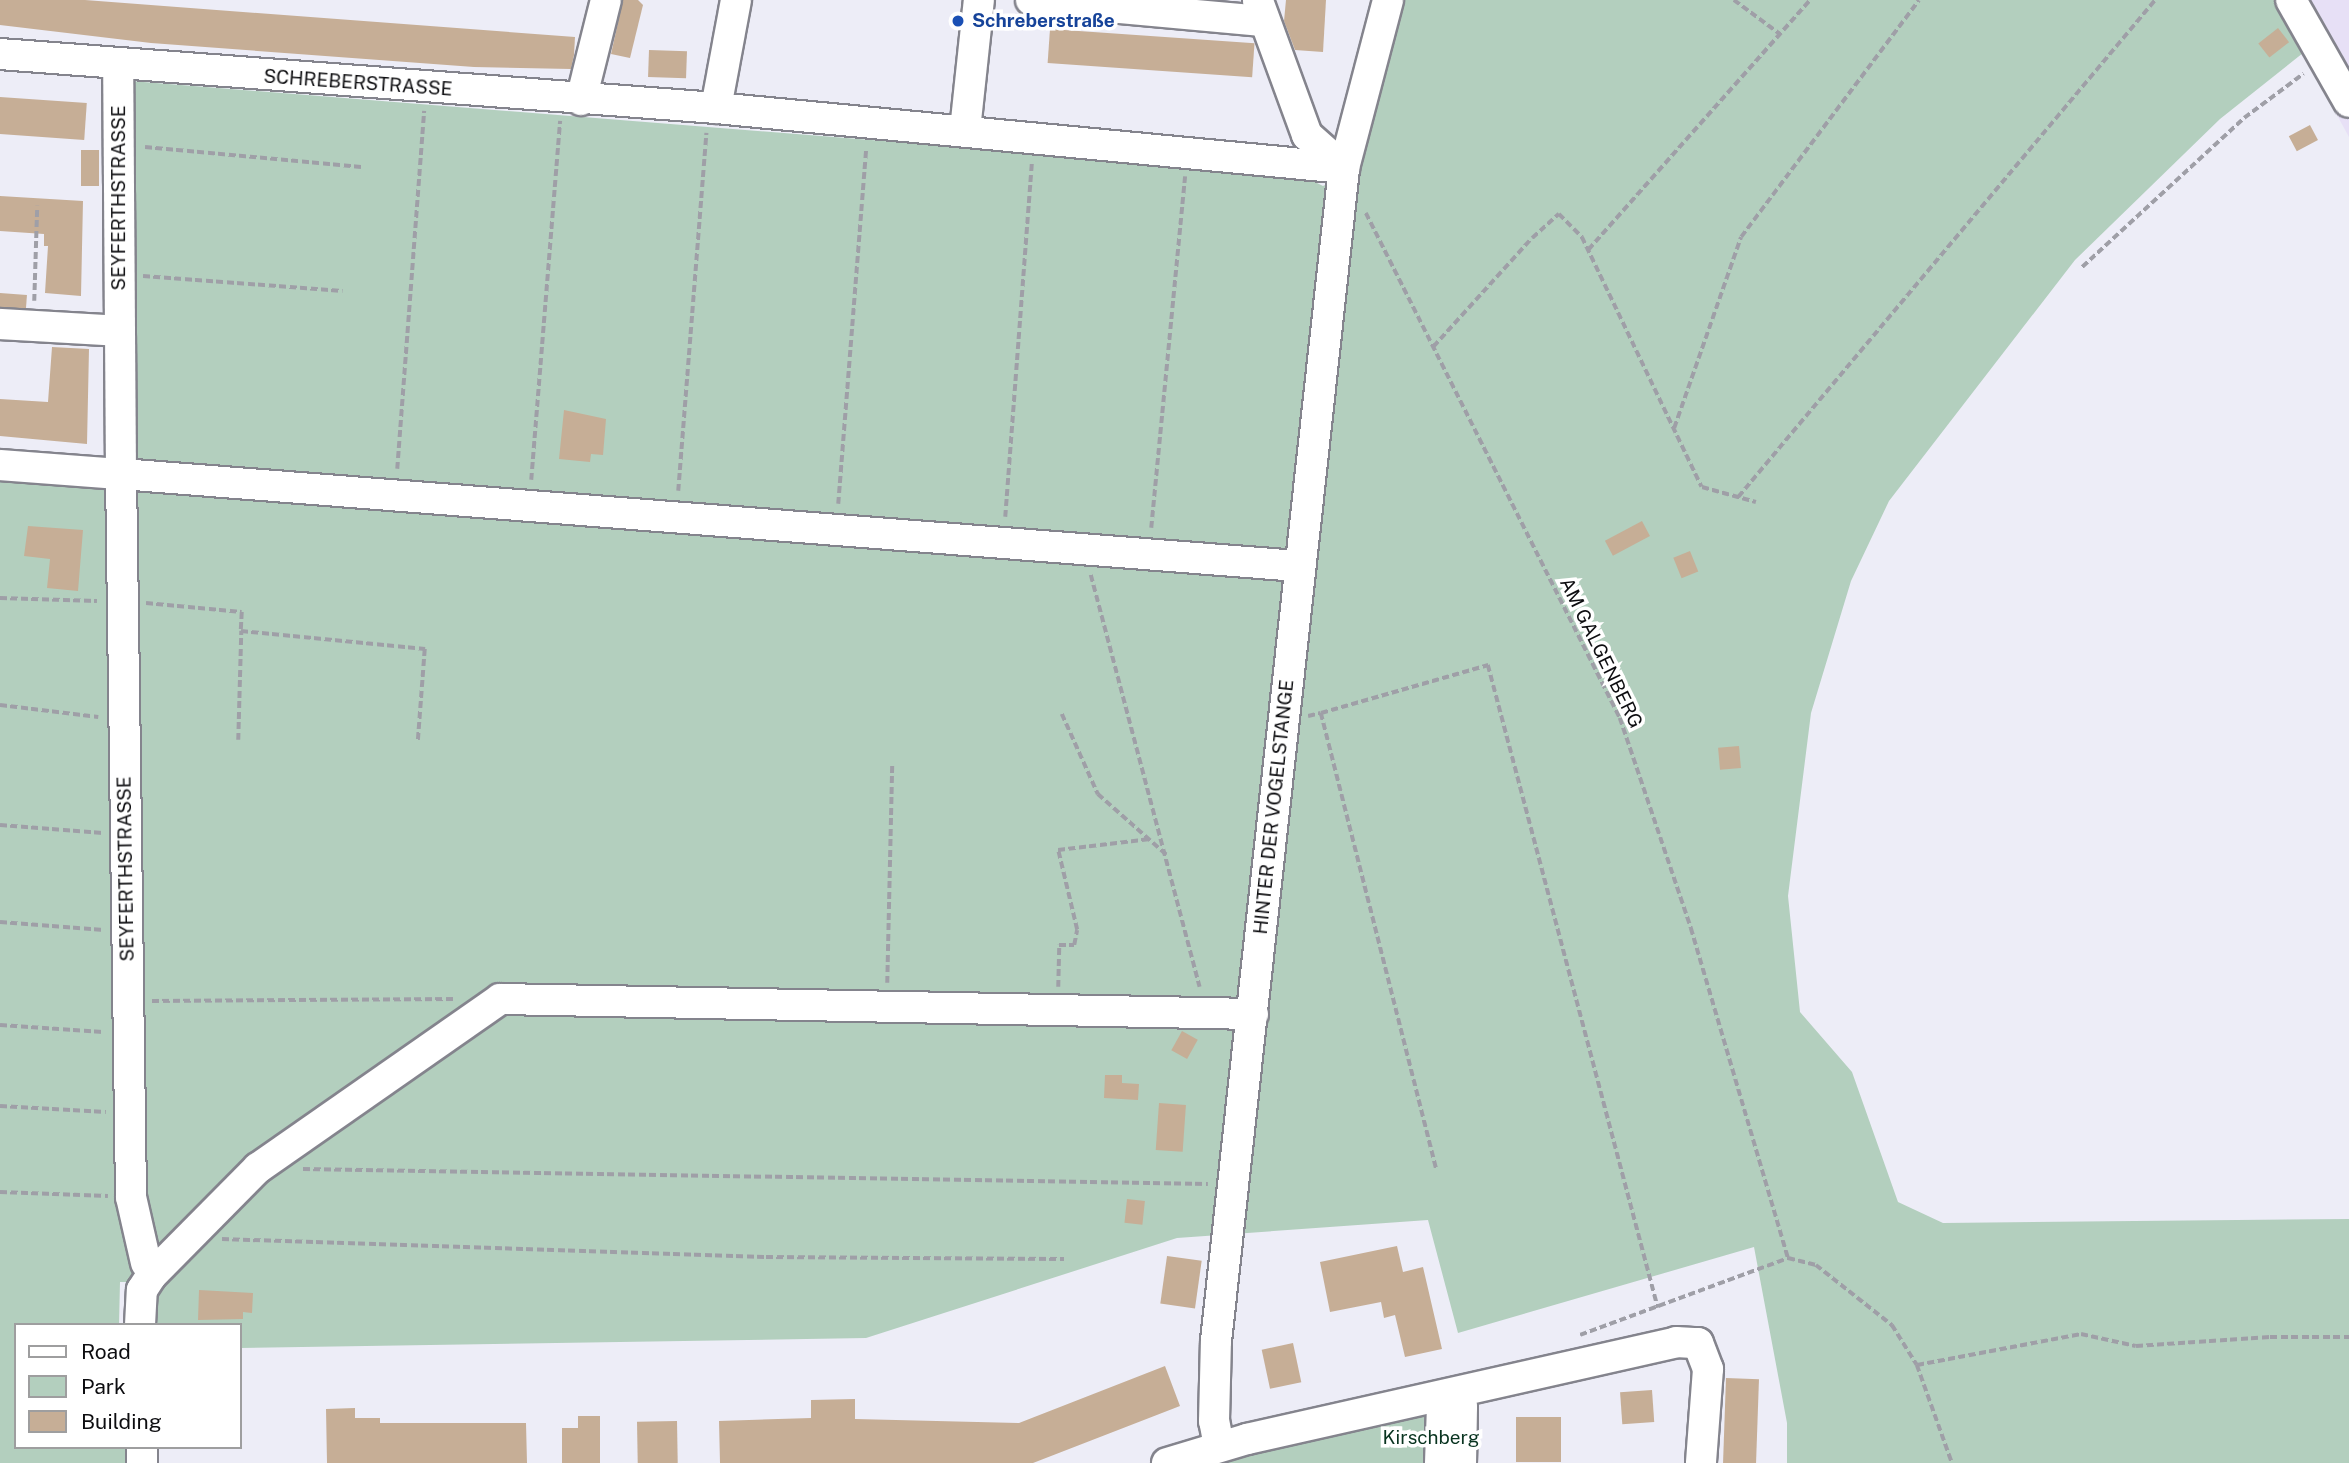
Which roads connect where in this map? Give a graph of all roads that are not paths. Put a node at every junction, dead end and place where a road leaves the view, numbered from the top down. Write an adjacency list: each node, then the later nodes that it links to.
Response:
1 (606, 0): 10 (street)
2 (736, 0): 12 (street)
3 (979, 0): 13 (street)
4 (1031, 0): 7 (street)
5 (1388, 0): 14 (street, HINTER DER VOGELSTANGE)
6 (2291, 0): 11 (street)
7 (1259, 10): 14 (street)
8 (0, 54): 9 (street, SCHREBERSTRASSE)
9 (118, 65): 10 (street, SCHREBERSTRASSE); 16 (street, SEYFERTHSTRASSE)
10 (572, 100): 12 (street, SCHREBERSTRASSE)
11 (2349, 102)
12 (712, 107): 13 (street, SCHREBERSTRASSE)
13 (965, 130): 14 (street, SCHREBERSTRASSE)
14 (1344, 167): 19 (street, HINTER DER VOGELSTANGE)
15 (0, 324): 16 (street)
16 (120, 331): 18 (street, SEYFERTHSTRASSE)
17 (0, 465): 18 (street)
18 (121, 474): 19 (street); 21 (street, SEYFERTHSTRASSE)
19 (1299, 566): 20 (street, HINTER DER VOGELSTANGE)
20 (1253, 1014): 21 (street); 24 (street, HINTER DER VOGELSTANGE)
21 (149, 1270): 22 (street)
22 (140, 1323)
23 (1468, 1390): 24 (street); 28 (street); 29 (street)
24 (1219, 1446): 25 (street)
25 (1167, 1463)
26 (1440, 1463): 27 (street)
27 (1461, 1463)
28 (1473, 1463)
29 (1701, 1463)

